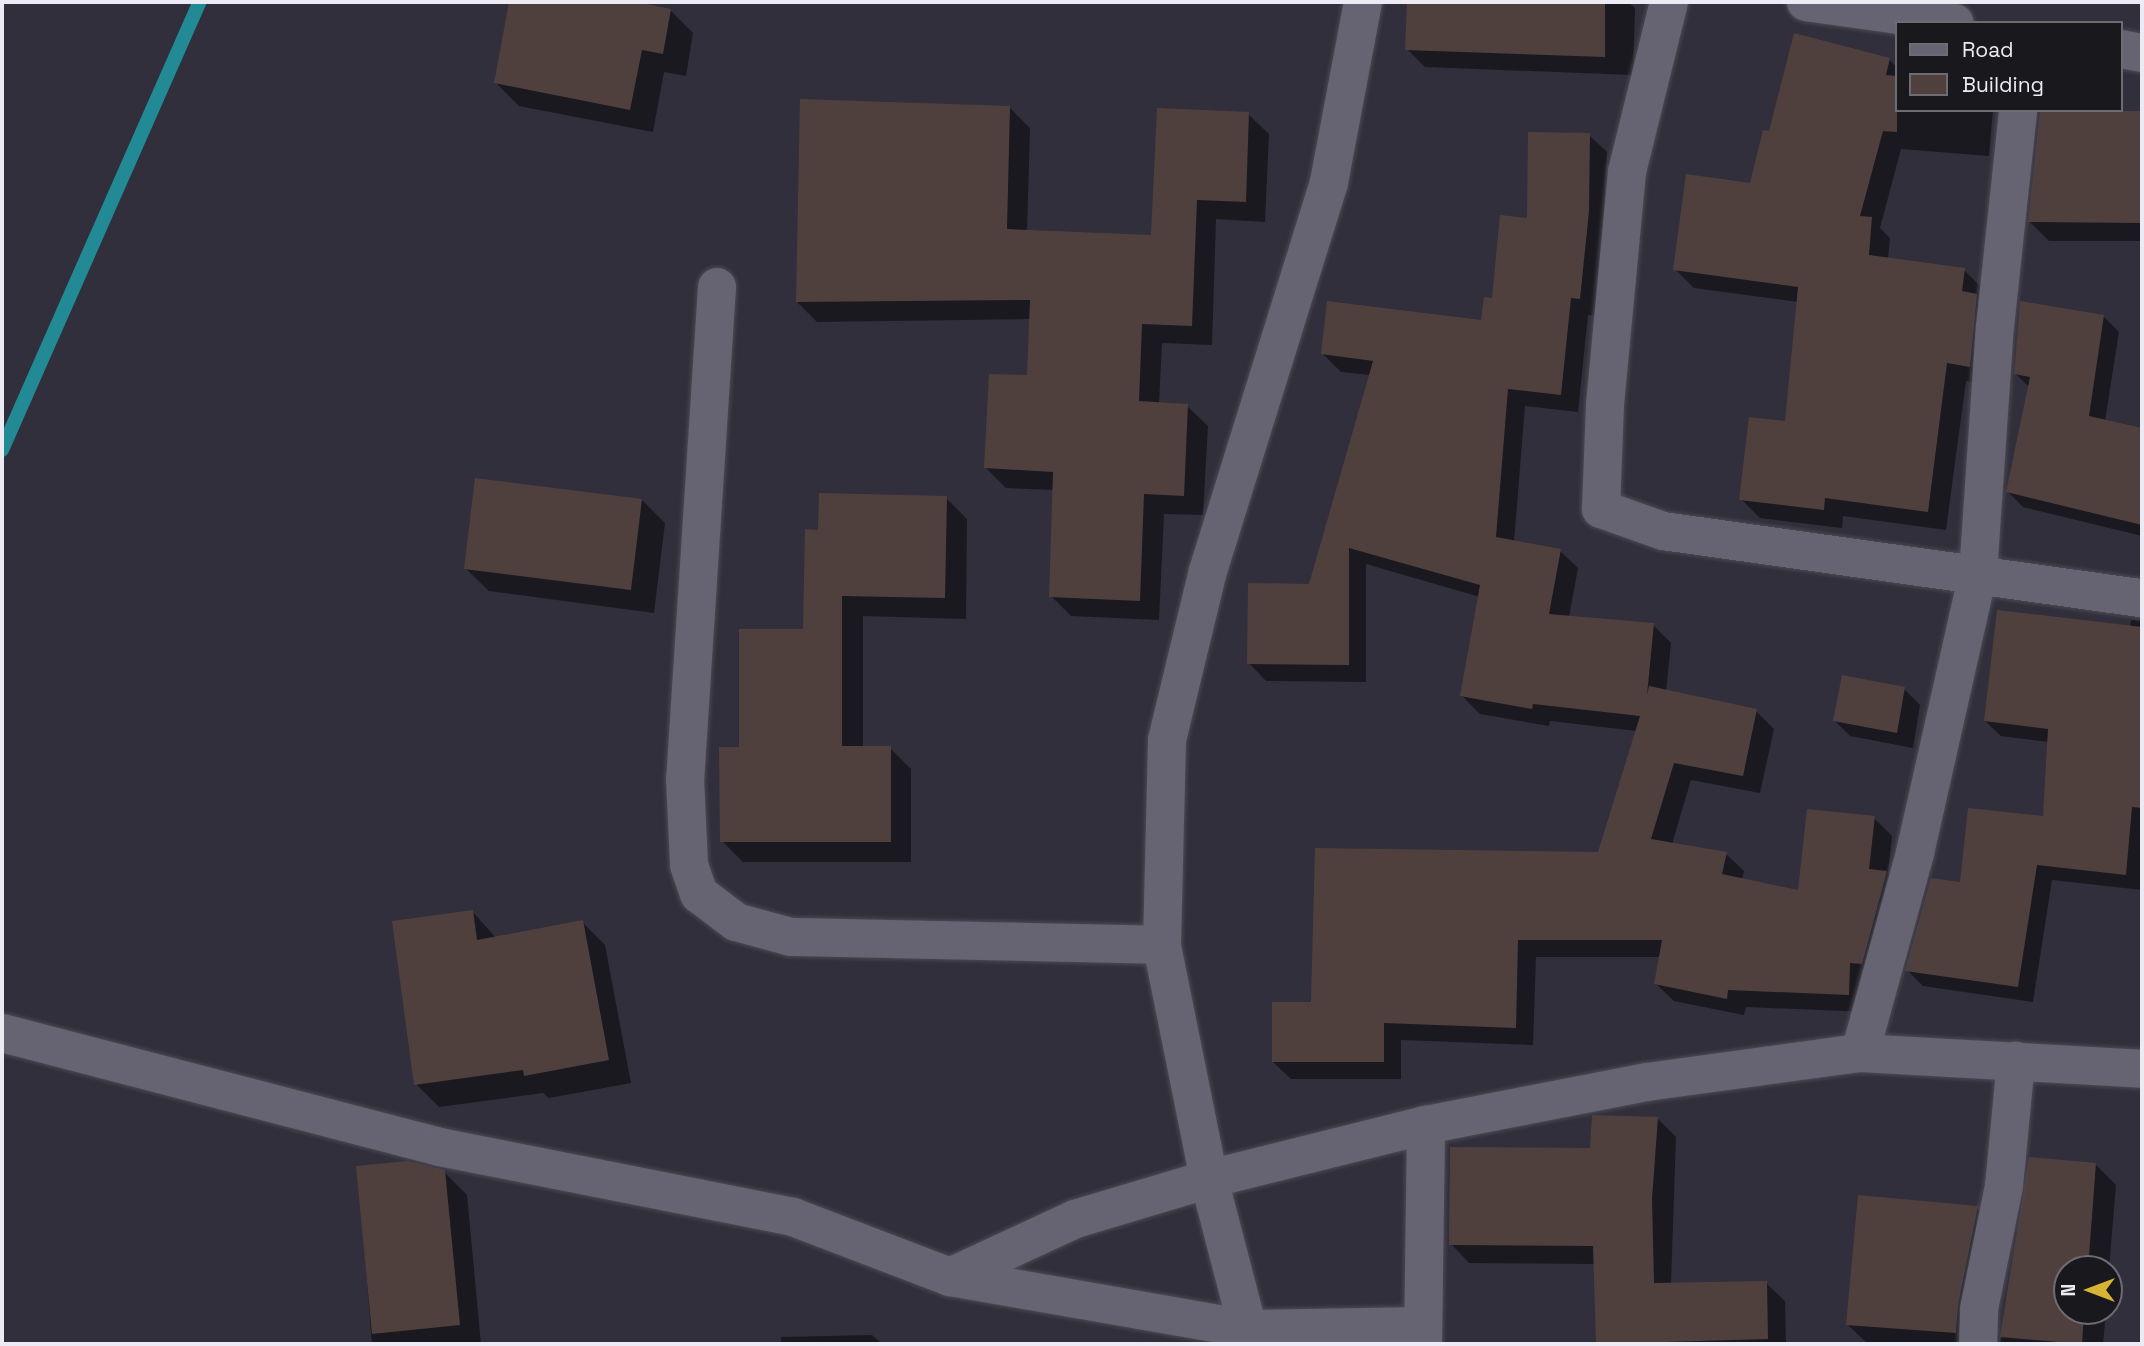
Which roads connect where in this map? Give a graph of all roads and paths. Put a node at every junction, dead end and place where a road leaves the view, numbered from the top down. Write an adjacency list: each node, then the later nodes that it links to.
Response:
1 (1363, 2): 11 (street)
2 (1669, 2): 9 (street)
3 (1806, 2): 4 (street)
4 (1941, 21)
5 (2123, 49): 6 (street)
6 (2142, 53)
7 (2018, 112): 9 (street)
8 (717, 287): 11 (street)
9 (1978, 575): 10 (street); 13 (street)
10 (2142, 598)
11 (1162, 945): 17 (street)
12 (2, 1033): 18 (street)
13 (1860, 1053): 14 (street); 16 (street)
14 (2016, 1061): 15 (street); 21 (street)
15 (2142, 1069)
16 (1426, 1125): 17 (street); 20 (street)
17 (1209, 1179): 18 (street); 19 (street)
18 (950, 1277): 19 (street)
19 (1248, 1329): 20 (street)
20 (1422, 1335)
21 (1978, 1344)

